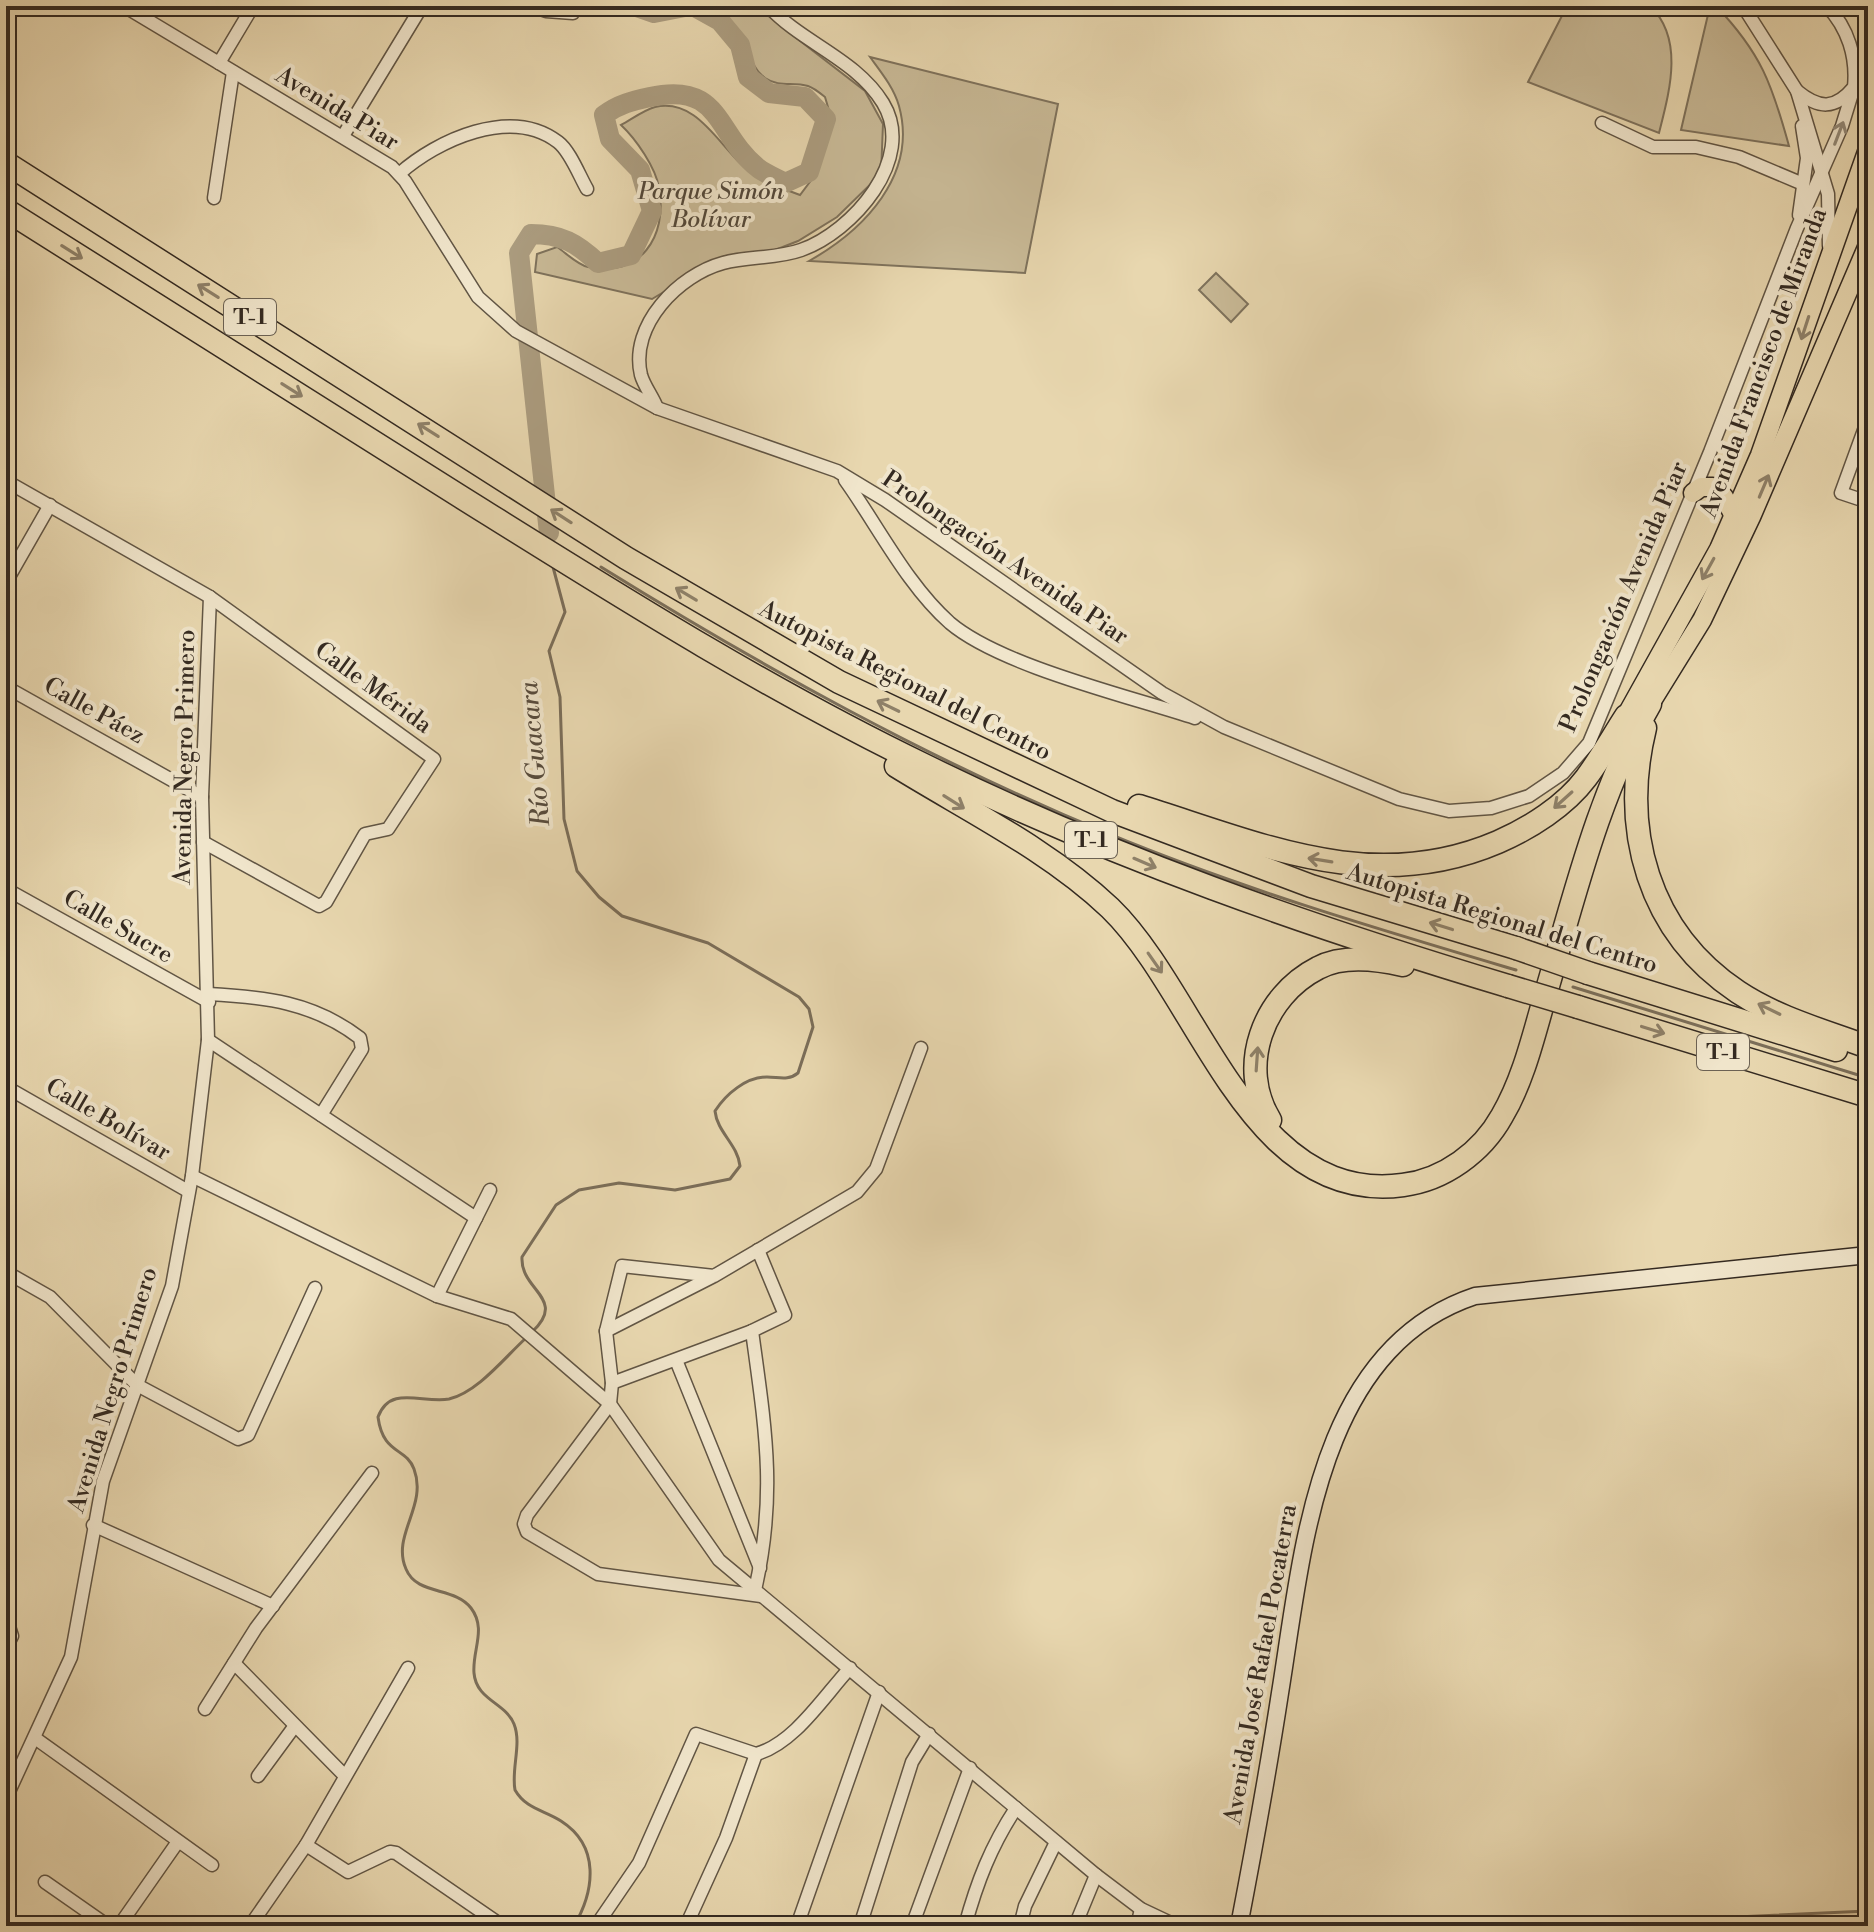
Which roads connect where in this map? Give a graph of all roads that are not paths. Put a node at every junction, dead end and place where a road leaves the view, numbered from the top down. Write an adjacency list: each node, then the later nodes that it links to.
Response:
1 (124, 6): 11 (street, Avenida Piar)
2 (253, 6): 11 (street)
3 (422, 6): 16 (street)
4 (532, 6): 9 (street)
5 (768, 6): 29 (street)
6 (1743, 6): 10 (street)
7 (1752, 6): 10 (street)
8 (1827, 6): 13 (street)
9 (573, 13)
10 (1761, 33): 14 (street)
11 (219, 63): 12 (street, Avenida Piar)
12 (233, 72): 16 (street, Avenida Piar); 23 (street)
13 (1854, 87): 14 (street); 20 (street, one-way to 13)
14 (1797, 91): 20 (street); 21 (street)
15 (1602, 123): 21 (street)
16 (343, 136): 19 (street, Avenida Piar)
17 (1868, 149): 27 (main road, Avenida Francisco de Miranda)
18 (6, 163): 46 (highway, Autopista Regional del Centro / T-1, one-way to 18)
19 (399, 174): 22 (street); 28 (street, Avenida Piar)
20 (1822, 176): 25 (street); 27 (street)
21 (1803, 184): 25 (street)
22 (587, 189)
23 (214, 198)
24 (6, 210): 41 (highway, T-1, one-way to 41)
25 (1797, 228): 35 (street, Prolongación Avenida Piar)
26 (1868, 245): 43 (main road, Avenida Francisco de Miranda, one-way to 26)
27 (1822, 278): 38 (main road, Avenida Francisco de Miranda, one-way to 38)
28 (553, 350): 30 (street, Prolongación Avenida Piar)
29 (641, 377): 30 (street); 31 (street)
30 (616, 383): 31 (street, Prolongación Avenida Piar)
31 (657, 408): 33 (street, Prolongación Avenida Piar)
32 (1868, 419): 36 (street)
33 (843, 477): 45 (street, Prolongación Avenida Piar); 45 (street, Prolongación Avenida Piar)
34 (6, 481): 37 (street, Calle Mérida)
35 (1693, 493): 38 (main road); 45 (street, Prolongación Avenida Piar)
36 (1868, 502)
37 (50, 505): 39 (street); 40 (street, Calle Mérida)
38 (1734, 516): 44 (main road, Avenida Francisco de Miranda, one-way to 44)
39 (6, 582)
40 (210, 597): 47 (street, Avenida Negro Primero); 48 (street, Calle Mérida)
41 (698, 644): 43 (highway, one-way to 43); 50 (highway, T-1, one-way to 50)
42 (6, 687): 47 (street, Calle Páez)
43 (1650, 704): 53 (highway, one-way to 43)
44 (1626, 716): 46 (highway, one-way to 46); 50 (highway, one-way to 50)
45 (1224, 727)
46 (940, 732): 55 (highway, Autopista Regional del Centro / T-1, one-way to 46, bridge)
47 (202, 797): 48 (street, Avenida Negro Primero)
48 (203, 842): 51 (street, Avenida Negro Primero)
49 (6, 889): 51 (street, Calle Sucre)
50 (1507, 986): 57 (highway, T-1, one-way to 57, bridge)
51 (209, 998): 52 (street, Avenida Negro Primero); 58 (street)
52 (208, 1040): 58 (street); 59 (street, Avenida Negro Primero)
53 (1868, 1047)
54 (921, 1048): 63 (street)
55 (1868, 1060)
56 (6, 1087): 61 (street, Calle Bolívar)
57 (1868, 1096)
58 (321, 1115): 62 (street)
59 (192, 1176): 61 (street, Avenida Negro Primero); 68 (street)
60 (490, 1190): 62 (street)
61 (188, 1191): 73 (street, Avenida Negro Primero)
62 (476, 1218): 68 (street)
63 (758, 1250): 66 (street); 70 (street)
64 (1868, 1255): 117 (street, Avenida José Rafael Pocaterra)
65 (6, 1272): 73 (street)
66 (714, 1276): 69 (street); 69 (street)
67 (315, 1288): 73 (street)
68 (437, 1296): 74 (street)
69 (606, 1331): 72 (street)
70 (752, 1331): 71 (street); 77 (street)
71 (676, 1360): 72 (street); 77 (street)
72 (612, 1383): 74 (street)
73 (137, 1385): 76 (street, Avenida Negro Primero)
74 (610, 1404): 78 (street); 78 (street)
75 (372, 1473): 79 (street)
76 (93, 1525): 79 (street); 89 (street, Avenida Negro Primero)
77 (760, 1569): 78 (street)
78 (759, 1593): 84 (street)
79 (273, 1606): 82 (street)
80 (6, 1617): 81 (street)
81 (6, 1648)
82 (234, 1663): 86 (street); 87 (street)
83 (408, 1668): 92 (street)
84 (850, 1668): 85 (street); 90 (street)
85 (879, 1692): 88 (street); 109 (street)
86 (205, 1709)
87 (294, 1727): 92 (street); 93 (street)
88 (929, 1734): 91 (street); 110 (street)
89 (35, 1738): 94 (street, Avenida Negro Primero); 97 (street)
90 (756, 1754): 107 (street); 108 (street)
91 (970, 1768): 95 (street); 111 (street)
92 (344, 1775): 98 (street)
93 (258, 1776)
94 (6, 1798)
95 (1016, 1808): 96 (street); 112 (street)
96 (1056, 1842): 100 (street); 113 (street)
97 (177, 1843): 99 (street); 105 (street)
98 (306, 1845): 103 (street); 106 (street)
99 (212, 1865)
100 (1096, 1875): 102 (street); 114 (street)
101 (45, 1882): 104 (street)
102 (1141, 1909): 115 (street); 116 (street)
103 (498, 1923)
104 (108, 1926)
105 (119, 1926)
106 (250, 1926)
107 (596, 1926)
108 (686, 1926)
109 (797, 1926)
110 (860, 1926)
111 (912, 1926)
112 (965, 1926)
113 (1020, 1926)
114 (1075, 1926)
115 (1137, 1926)
116 (1177, 1926)
117 (1239, 1926)

